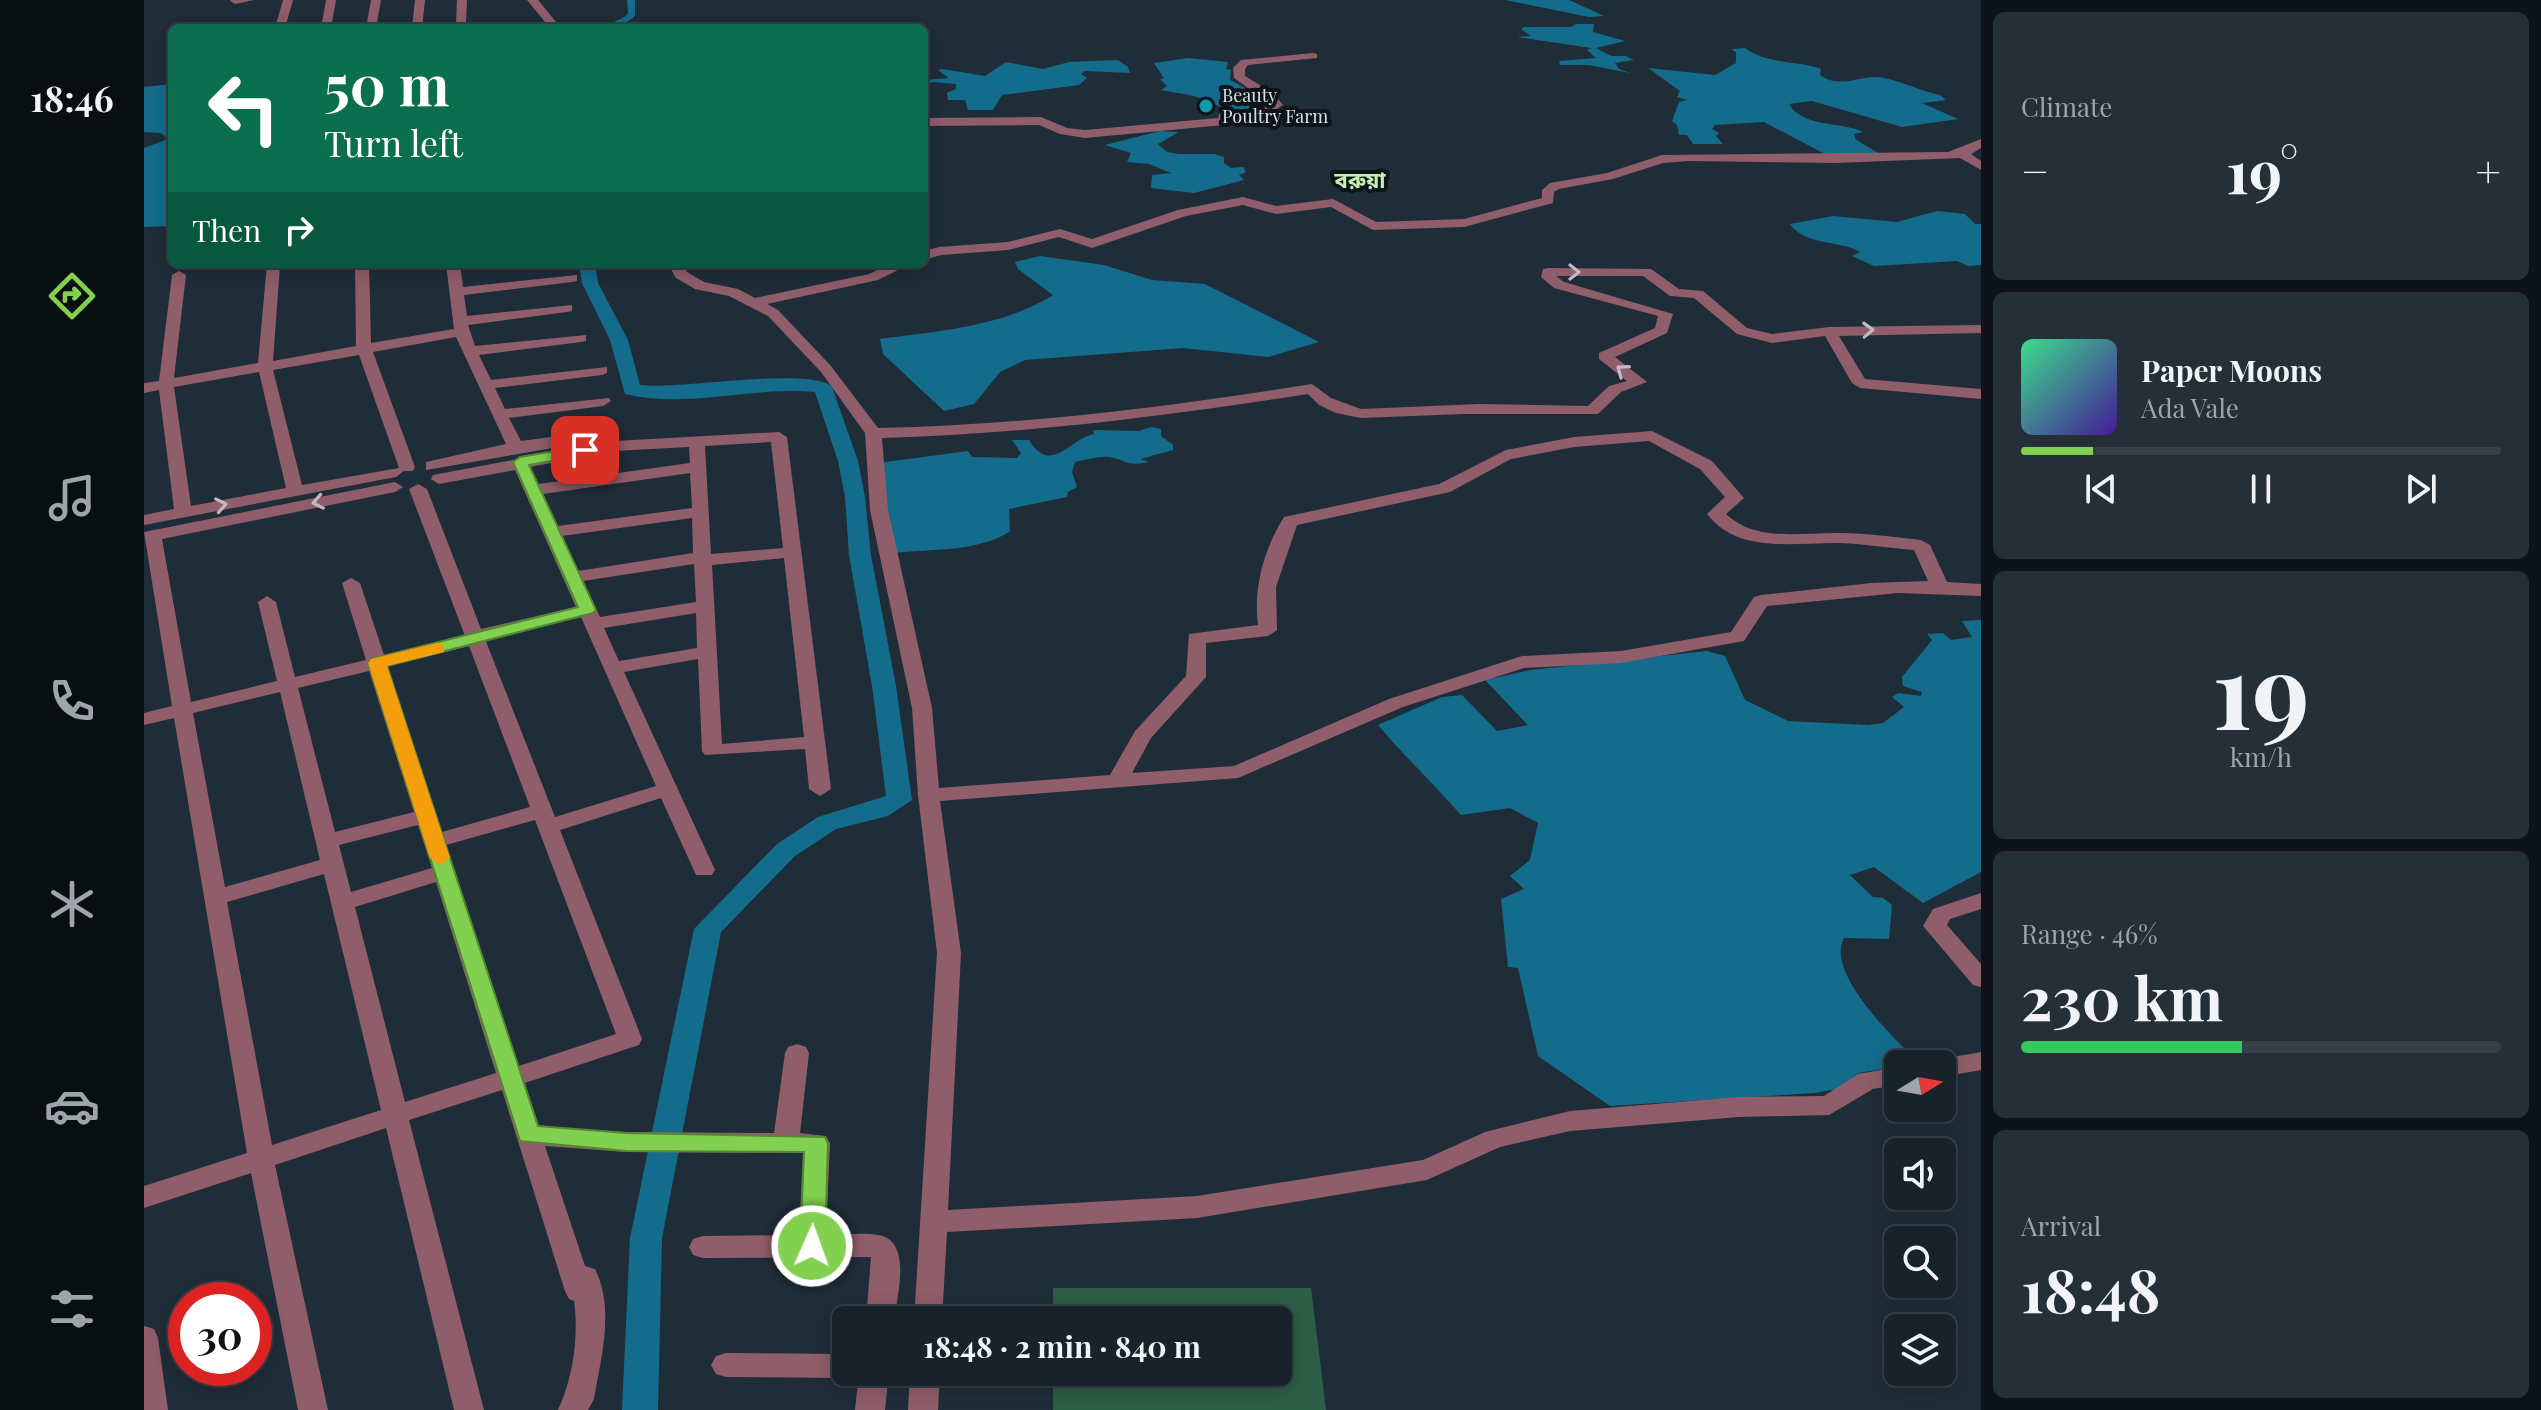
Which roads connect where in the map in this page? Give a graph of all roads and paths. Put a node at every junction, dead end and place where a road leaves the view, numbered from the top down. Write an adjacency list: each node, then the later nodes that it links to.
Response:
1 (249, 0): 8 (street)
2 (288, 0): 9 (street)
3 (331, 0): 10 (street)
4 (376, 0): 11 (street)
5 (420, 0): 12 (street)
6 (462, 0): 13 (street)
7 (532, 0): 14 (street)
8 (235, 1)
9 (281, 24)
10 (327, 24)
11 (372, 24)
12 (417, 24)
13 (461, 24)
14 (552, 24)
15 (1313, 56): 16 (street)
16 (928, 122)
17 (1981, 143): 18 (street)
18 (1962, 154): 19 (street); 20 (street)
19 (1981, 166)
20 (928, 255)
21 (273, 268): 37 (street)
22 (362, 268): 35 (street)
23 (454, 268): 28 (street)
24 (677, 268): 29 (street)
25 (894, 268): 29 (street)
26 (179, 275): 39 (street)
27 (572, 278): 28 (street)
28 (457, 292): 31 (street)
29 (757, 302): 46 (street)
30 (567, 308): 31 (street)
31 (461, 327): 35 (street); 36 (street)
32 (1981, 329): 33 (street, one-way to 32)
33 (1829, 331): 42 (street); 46 (street, one-way to 33)
34 (581, 338): 36 (street)
35 (364, 349): 37 (street); 52 (street)
36 (471, 351): 40 (street)
37 (265, 367): 39 (street); 55 (street)
38 (602, 370): 40 (street)
39 (166, 384): 41 (street); 57 (street)
40 (486, 385): 44 (street)
41 (144, 388)
42 (1981, 394)
43 (603, 401): 44 (street)
44 (500, 414): 49 (street)
45 (727, 429): 47 (street)
46 (873, 433): 80 (street)
47 (613, 440): 48 (street); 49 (street)
48 (697, 441): 50 (street); 60 (street)
49 (518, 454): 51 (street); 54 (street)
50 (699, 467): 54 (street); 56 (street)
51 (435, 473): 52 (street); 53 (street)
52 (399, 475): 53 (street); 55 (street); 58 (street, one-way to 58)
53 (418, 489): 69 (street)
54 (533, 490): 59 (street)
55 (295, 491): 57 (street, one-way to 55)
56 (701, 512): 59 (street); 61 (street)
57 (183, 513): 58 (street)
58 (147, 531): 74 (street)
59 (552, 532): 62 (street)
60 (793, 552): 61 (street); 76 (street)
61 (704, 559): 62 (street); 67 (street)
62 (572, 577): 68 (street)
63 (351, 583): 71 (street)
64 (1939, 585): 65 (street); 77 (street); 77 (street)
65 (1981, 590)
66 (267, 602): 73 (street)
67 (706, 606): 68 (street); 70 (street)
68 (590, 617): 69 (street); 72 (street)
69 (475, 638): 71 (street); 82 (street)
70 (708, 652): 72 (street); 76 (street)
71 (377, 663): 73 (street); 81 (street)
72 (613, 668): 78 (street)
73 (287, 684): 74 (street); 84 (street)
74 (183, 710): 75 (street); 87 (street)
75 (144, 719)
76 (815, 742): 79 (street)
77 (1119, 778): 80 (street)
78 (668, 789): 82 (street); 85 (street)
79 (820, 789)
80 (929, 795): 101 (street)
81 (426, 816): 83 (street); 84 (street)
82 (545, 819): 83 (street); 94 (street)
83 (434, 841): 86 (street)
84 (328, 853): 87 (street); 89 (street)
85 (704, 870)
86 (444, 872): 89 (street); 94 (street)
87 (215, 898): 99 (street)
88 (1981, 901): 90 (street)
89 (341, 903): 96 (street)
90 (1981, 979)
91 (797, 1053): 98 (street)
92 (1981, 1061): 93 (street)
93 (1956, 1065)
94 (516, 1078): 96 (street); 97 (street); 115 (street)
95 (1884, 1078): 101 (street)
96 (392, 1116): 99 (street); 114 (street)
97 (529, 1135): 98 (street); 104 (street)
98 (786, 1143): 102 (street)
99 (261, 1159): 100 (street); 113 (street)
100 (144, 1197)
101 (934, 1222): 106 (street)
102 (812, 1246): 103 (street); 105 (street)
103 (703, 1247)
104 (579, 1291)
105 (882, 1306)
106 (929, 1306)
107 (144, 1338): 112 (street)
108 (726, 1365): 109 (street)
109 (832, 1366)
110 (873, 1386): 116 (street)
111 (924, 1386): 117 (street)
112 (153, 1410)
113 (313, 1410)
114 (469, 1410)
115 (573, 1410)
116 (870, 1410)
117 (923, 1410)

